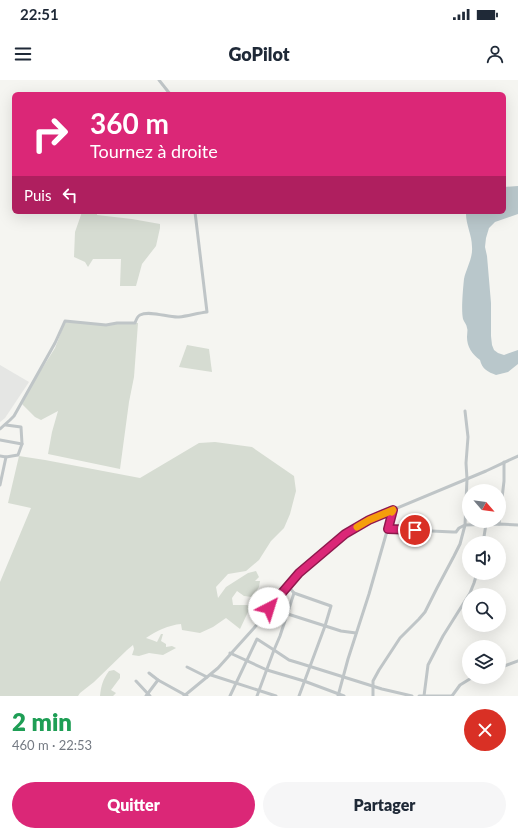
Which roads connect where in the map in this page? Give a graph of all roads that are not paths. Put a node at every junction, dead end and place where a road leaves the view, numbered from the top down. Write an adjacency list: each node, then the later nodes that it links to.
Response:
1 (159, 80): 2 (street)
2 (168, 92)
3 (194, 214): 5 (street)
4 (465, 411): 13 (street)
5 (6, 425): 6 (street); 8 (street)
6 (0, 429)
7 (0, 440): 8 (street)
8 (22, 444): 11 (street)
9 (0, 456): 11 (street)
10 (518, 456): 12 (street)
11 (6, 457): 16 (street)
12 (504, 462): 13 (street); 15 (street)
13 (467, 479): 14 (street); 17 (street)
14 (467, 484)
15 (504, 484)
16 (0, 485)
17 (393, 510): 22 (street); 24 (street)
18 (506, 524): 19 (street)
19 (518, 524)
20 (462, 526): 22 (street)
21 (464, 528): 48 (street)
22 (388, 529): 30 (street)
23 (475, 580): 61 (street)
24 (288, 586): 25 (street); 26 (street)
25 (294, 593): 27 (street); 28 (street)
26 (269, 608): 27 (street); 29 (street)
27 (287, 614): 28 (street); 32 (street)
28 (326, 626): 30 (street); 38 (street)
29 (249, 633): 31 (street); 33 (street)
30 (356, 633): 42 (street)
31 (257, 639): 32 (street); 34 (street)
32 (274, 650): 38 (street); 39 (street)
33 (230, 653): 34 (street); 41 (street)
34 (246, 661): 39 (street); 46 (street)
35 (518, 661): 36 (street)
36 (506, 665)
37 (187, 667): 41 (street)
38 (310, 667): 42 (street); 45 (street)
39 (267, 670): 45 (street); 49 (street)
40 (149, 673): 43 (street)
41 (209, 676): 46 (street); 52 (street)
42 (343, 678): 48 (street); 51 (street)
43 (158, 680): 50 (street); 52 (street)
44 (136, 681): 50 (street)
45 (304, 682): 51 (street); 56 (street)
46 (236, 683): 49 (street); 53 (street)
47 (462, 684): 62 (street)
48 (373, 686): 58 (street); 59 (street)
49 (259, 690): 54 (street); 55 (street)
50 (148, 695)
51 (338, 695): 57 (street)
52 (185, 696)
53 (230, 696)
54 (257, 696)
55 (276, 696)
56 (299, 696)
57 (344, 696)
58 (373, 696)
59 (412, 696)
60 (419, 696): 61 (street)
61 (424, 696): 62 (street)
62 (452, 696)

